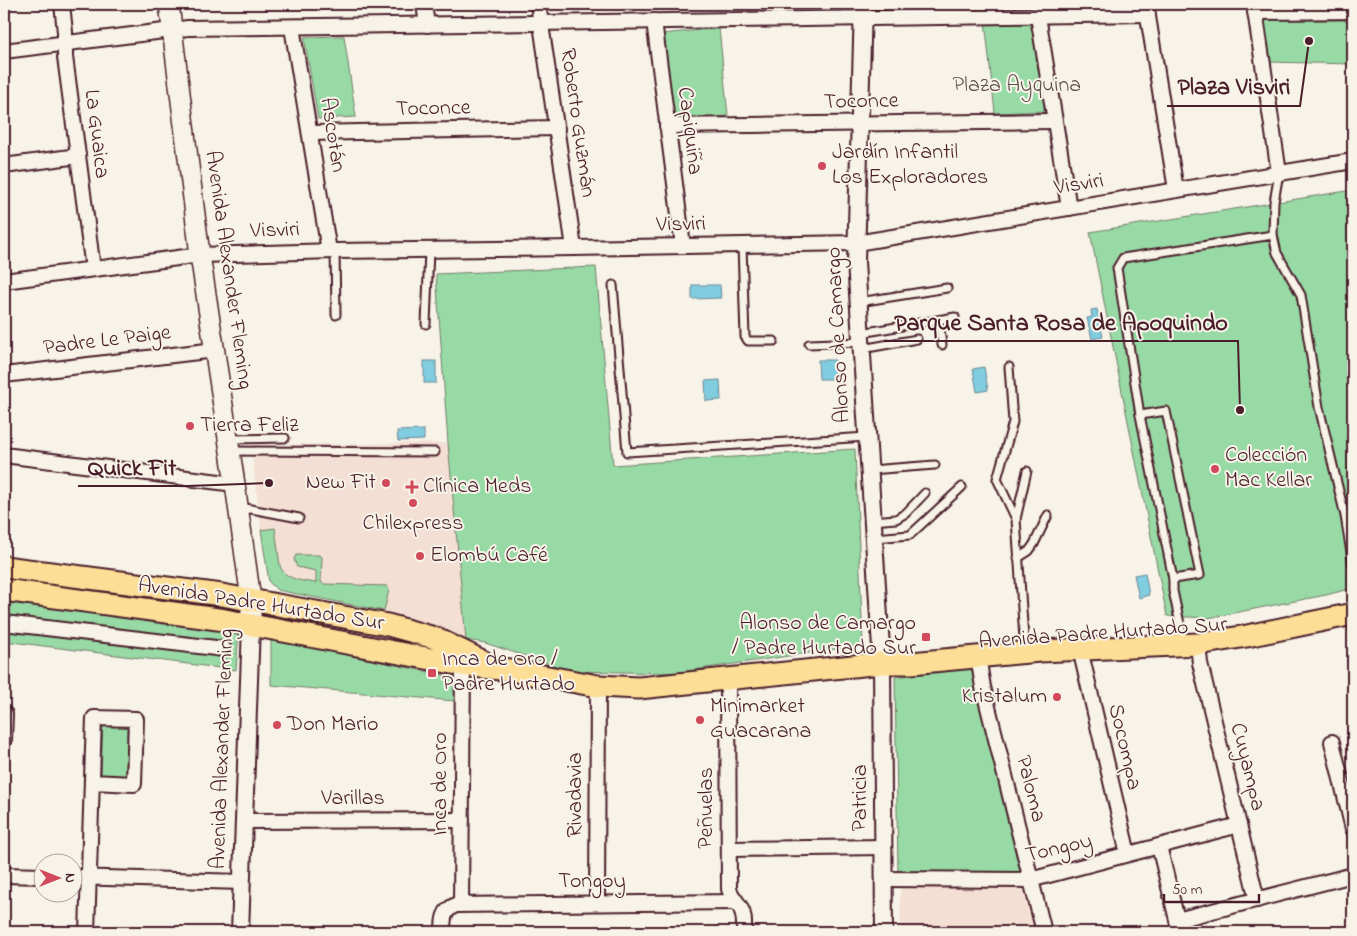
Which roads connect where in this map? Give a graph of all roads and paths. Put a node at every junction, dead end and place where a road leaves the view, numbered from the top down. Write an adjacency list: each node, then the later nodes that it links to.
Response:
1 (62, 4): 15 (street, La Guaica)
2 (168, 4): 14 (main road, Avenida Alexander Fleming)
3 (424, 4): 12 (street)
4 (538, 4): 11 (street, Roberto Guzmán)
5 (1254, 8): 8 (street); 25 (street)
6 (1147, 9): 9 (street); 26 (street)
7 (863, 11): 9 (street); 10 (street); 18 (street, Alonso de Camargo)
8 (1353, 11)
9 (1038, 16): 17 (street)
10 (654, 21): 11 (street); 19 (street, Capiquiña)
11 (541, 23): 12 (street); 20 (street, Roberto Guzmán)
12 (427, 25): 13 (street)
13 (292, 27): 14 (street); 21 (street, Ascotán)
14 (172, 30): 15 (street); 35 (main road, Avenida Alexander Fleming)
15 (65, 43): 16 (street); 22 (street, La Guaica)
16 (4, 51)
17 (1055, 121): 18 (street, Toconce); 27 (street)
18 (860, 124): 19 (street, Toconce); 29 (street, Alonso de Camargo)
19 (667, 126): 31 (street, Capiquiña)
20 (557, 128): 21 (street, Toconce); 32 (street, Roberto Guzmán)
21 (310, 133): 34 (street, Ascotán)
22 (78, 156): 24 (street); 36 (street, La Guaica)
23 (1353, 161): 25 (street, Visviri)
24 (4, 166)
25 (1279, 173): 26 (street, Visviri); 28 (lane)
26 (1176, 190): 27 (street, Visviri)
27 (1069, 208): 29 (street, Visviri)
28 (1273, 235): 53 (lane); 72 (lane)
29 (856, 244): 30 (street, Visviri); 40 (street, Alonso de Camargo)
30 (742, 245): 31 (street, Visviri); 46 (lane)
31 (684, 246): 32 (street, Visviri)
32 (574, 248): 33 (street, Visviri)
33 (429, 250): 34 (street, Visviri); 44 (lane)
34 (332, 251): 35 (street, Visviri); 41 (lane)
35 (200, 255): 36 (street, Visviri); 50 (main road, Avenida Alexander Fleming)
36 (92, 269): 37 (street, Visviri)
37 (4, 281)
38 (614, 285): 54 (lane)
39 (947, 288): 40 (lane)
40 (858, 302): 47 (street, Alonso de Camargo)
41 (336, 315)
42 (955, 317): 43 (lane)
43 (940, 320): 47 (lane); 49 (lane)
44 (426, 324)
45 (917, 339): 47 (lane)
46 (774, 341)
47 (861, 342): 48 (lane); 54 (street, Alonso de Camargo)
48 (809, 344)
49 (942, 345)
50 (215, 350): 52 (street, Padre Le Paige); 56 (main road, Avenida Alexander Fleming)
51 (1009, 367): 68 (lane)
52 (4, 375)
53 (1140, 415): 74 (lane); 74 (lane)
54 (867, 437): 60 (street, Alonso de Camargo)
55 (285, 438): 56 (lane)
56 (229, 445): 57 (lane); 62 (main road, Avenida Alexander Fleming)
57 (435, 452)
58 (4, 455): 62 (street)
59 (936, 465): 60 (lane)
60 (870, 470): 69 (street, Alonso de Camargo)
61 (1027, 471): 68 (lane)
62 (235, 484): 65 (main road, Avenida Alexander Fleming)
63 (962, 487): 70 (lane)
64 (925, 493): 69 (lane)
65 (238, 506): 67 (lane); 77 (main road, Avenida Alexander Fleming)
66 (1048, 514): 71 (lane)
67 (299, 518)
68 (1016, 520): 71 (lane)
69 (873, 521): 70 (street, Alonso de Camargo)
70 (874, 538): 86 (street, Alonso de Camargo)
71 (1018, 558): 82 (lane)
72 (1353, 565)
73 (4, 566): 77 (main road, Avenida Padre Hurtado Sur)
74 (1173, 579): 81 (lane)
75 (4, 590): 80 (main road, Avenida Padre Hurtado Sur)
76 (1353, 599): 81 (main road, Avenida Padre Hurtado Sur)
77 (251, 600): 80 (main road, Avenida Alexander Fleming); 88 (main road, Avenida Padre Hurtado Sur)
78 (1353, 614): 81 (main road, Avenida Padre Hurtado Sur)
79 (4, 623): 83 (street)
80 (251, 625): 87 (main road, Avenida Padre Hurtado Sur); 96 (street, Avenida Alexander Fleming)
81 (1190, 638): 82 (main road, Avenida Padre Hurtado Sur); 84 (main road, Avenida Padre Hurtado Sur); 97 (street, Cuyampa)
82 (1024, 639): 86 (main road, Avenida Padre Hurtado Sur)
83 (224, 649)
84 (1080, 649): 85 (main road, Avenida Padre Hurtado Sur); 102 (street, Socompa)
85 (978, 656): 86 (main road, Avenida Padre Hurtado Sur); 109 (street, Paloma)
86 (882, 663): 89 (main road, Avenida Padre Hurtado Sur); 100 (street, Patricia)
87 (463, 665): 88 (main road, Avenida Padre Hurtado Sur); 95 (street, Inca de Oro)
88 (510, 670): 90 (main road, Avenida Padre Hurtado Sur)
89 (728, 679): 90 (main road, Avenida Padre Hurtado Sur); 101 (street, Peñuelas)
90 (598, 686): 113 (street, Rivadavia)
91 (4, 714): 92 (street)
92 (4, 740)
93 (1332, 742): 98 (street)
94 (92, 782): 94 (street); 107 (street)
95 (462, 820): 96 (street, Varillas); 114 (street, Inca de Oro)
96 (244, 821): 110 (street, Avenida Alexander Fleming)
97 (1239, 825): 99 (street, Tongoy); 111 (street, Cuyampa)
98 (1353, 829)
99 (1159, 846): 102 (street, Tongoy); 115 (street)
100 (883, 847): 101 (street); 108 (street, Patricia)
101 (729, 849): 112 (street, Peñuelas)
102 (1128, 854): 109 (street, Tongoy)
103 (1353, 874): 111 (street)
104 (4, 875): 105 (street)
105 (32, 876)
106 (82, 878): 107 (street)
107 (89, 878): 110 (street); 116 (street)
108 (884, 878): 109 (street, Tongoy); 120 (street, Patricia)
109 (1030, 880): 121 (street, Paloma)
110 (242, 882): 117 (street, Avenida Alexander Fleming)
111 (1257, 900): 115 (street)
112 (736, 902): 113 (street, Tongoy); 119 (street, Peñuelas)
113 (597, 903): 114 (street, Tongoy)
114 (455, 906): 118 (street, Inca de Oro)
115 (1179, 926)
116 (87, 932)
117 (240, 932)
118 (443, 932)
119 (744, 932)
120 (884, 932)
121 (1044, 932)

